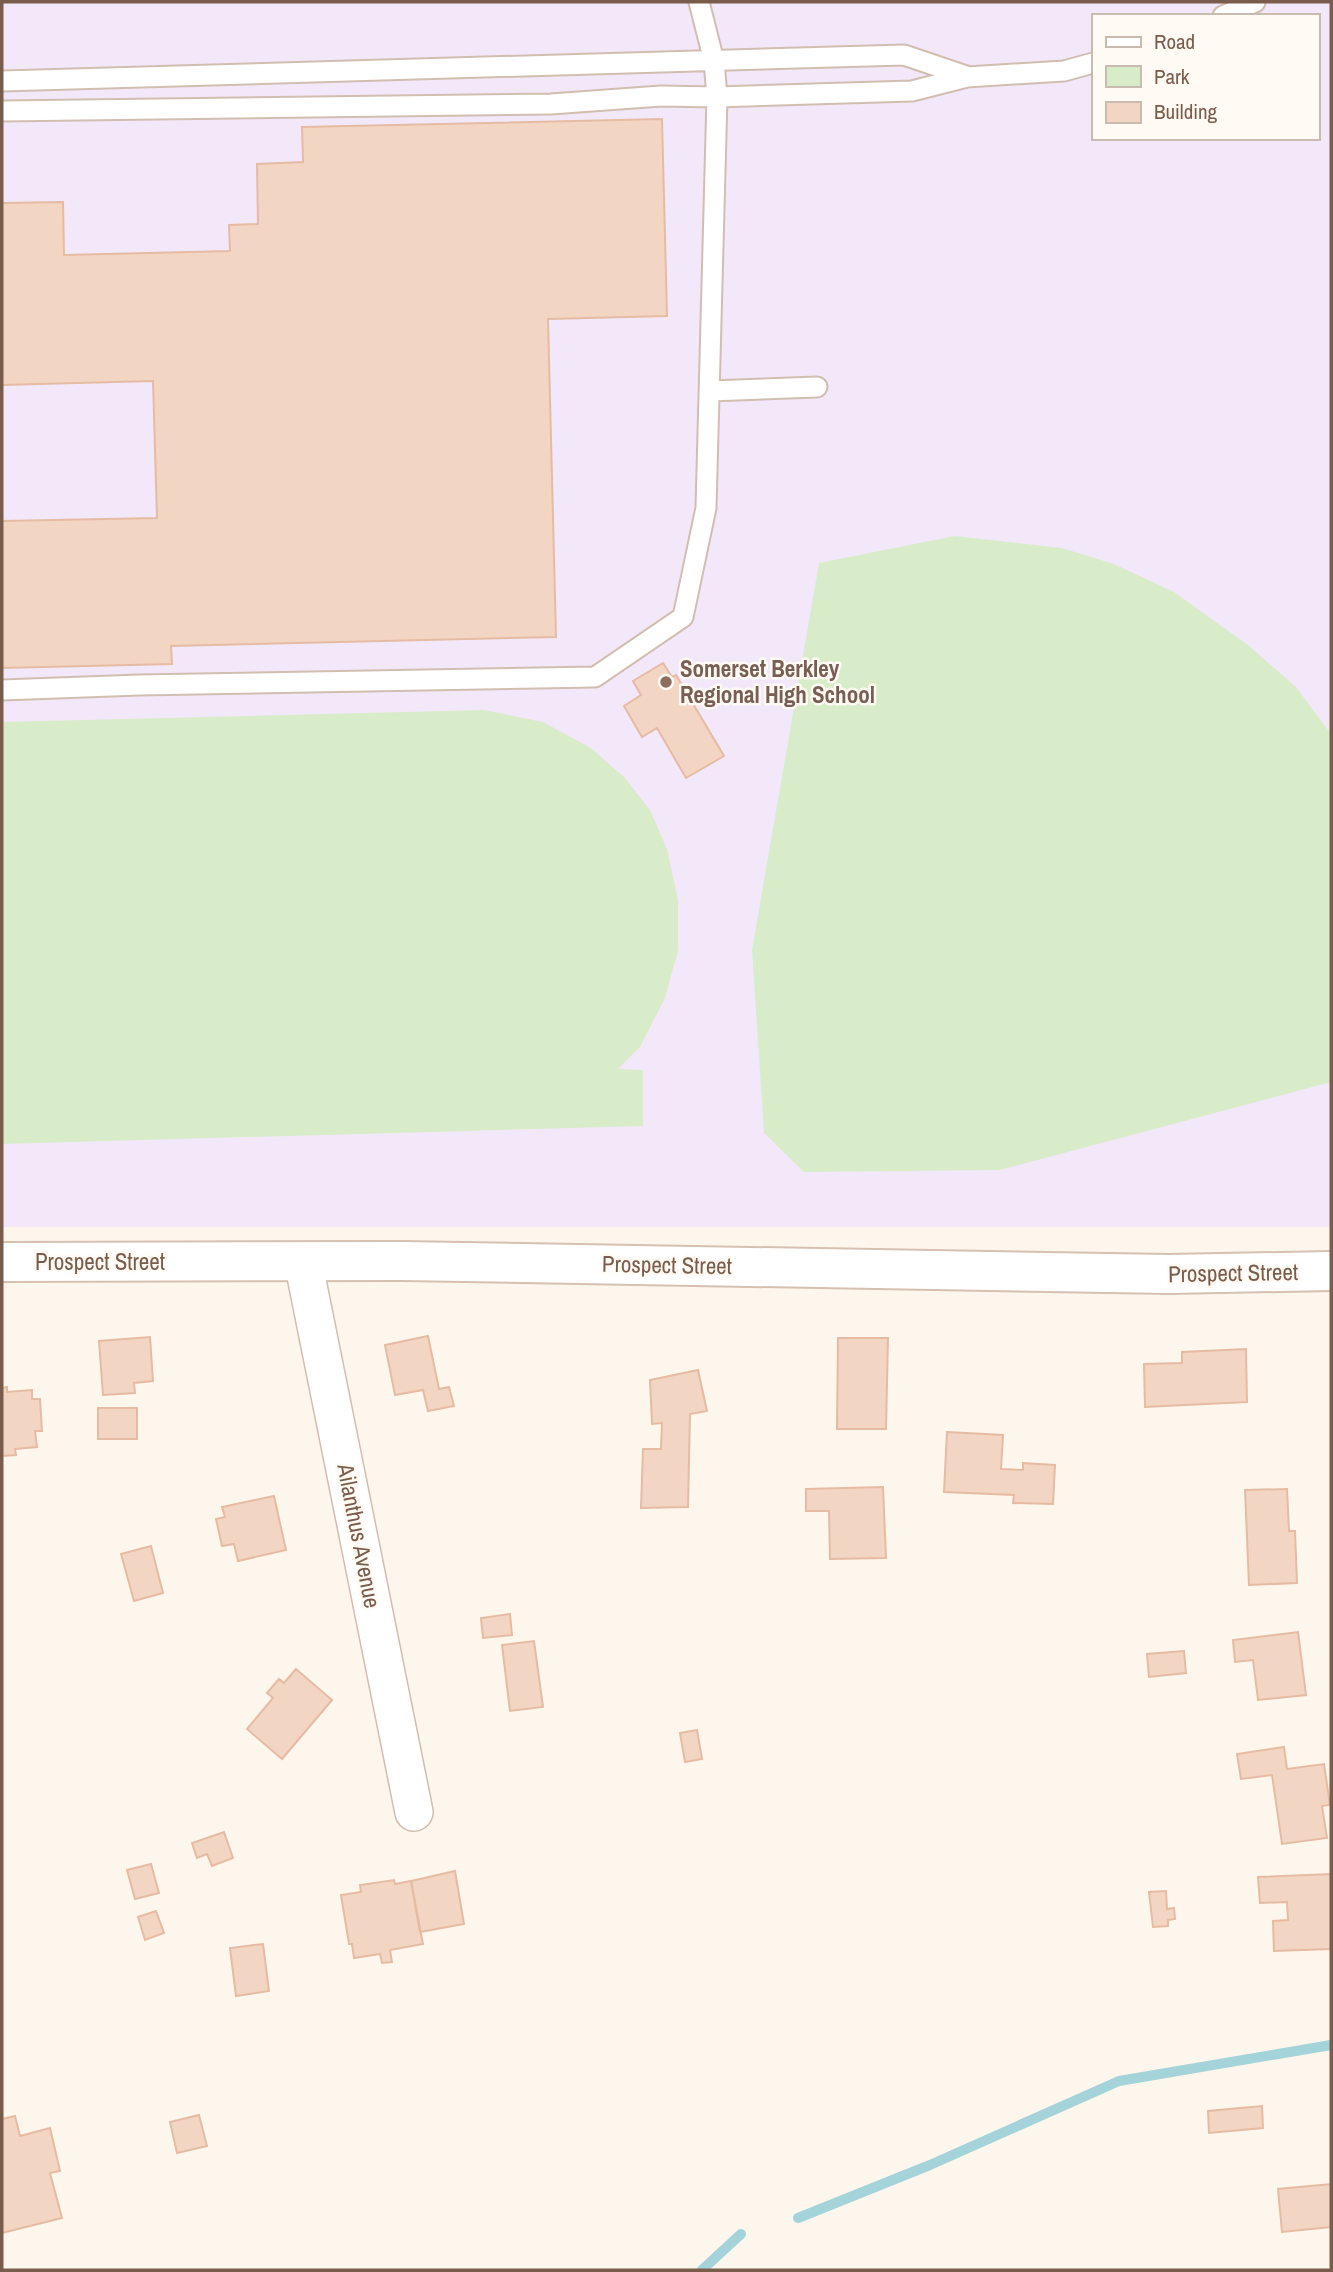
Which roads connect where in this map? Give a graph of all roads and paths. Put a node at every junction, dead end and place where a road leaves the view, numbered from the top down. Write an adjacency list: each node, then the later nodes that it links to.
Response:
1 (699, 2): 4 (lane)
2 (1255, 2): 3 (lane)
3 (1228, 14)
4 (714, 61): 6 (lane); 7 (lane); 8 (lane)
5 (1092, 63): 6 (lane)
6 (967, 77): 8 (lane)
7 (2, 80)
8 (717, 97): 9 (lane); 11 (lane)
9 (2, 111)
10 (817, 387): 11 (lane)
11 (710, 391): 12 (lane)
12 (2, 690)
13 (303, 1261): 14 (street, Prospect Street); 15 (street, Prospect Street); 16 (street, Ailanthus Avenue)
14 (2, 1262)
15 (1331, 1271)
16 (414, 1812)

